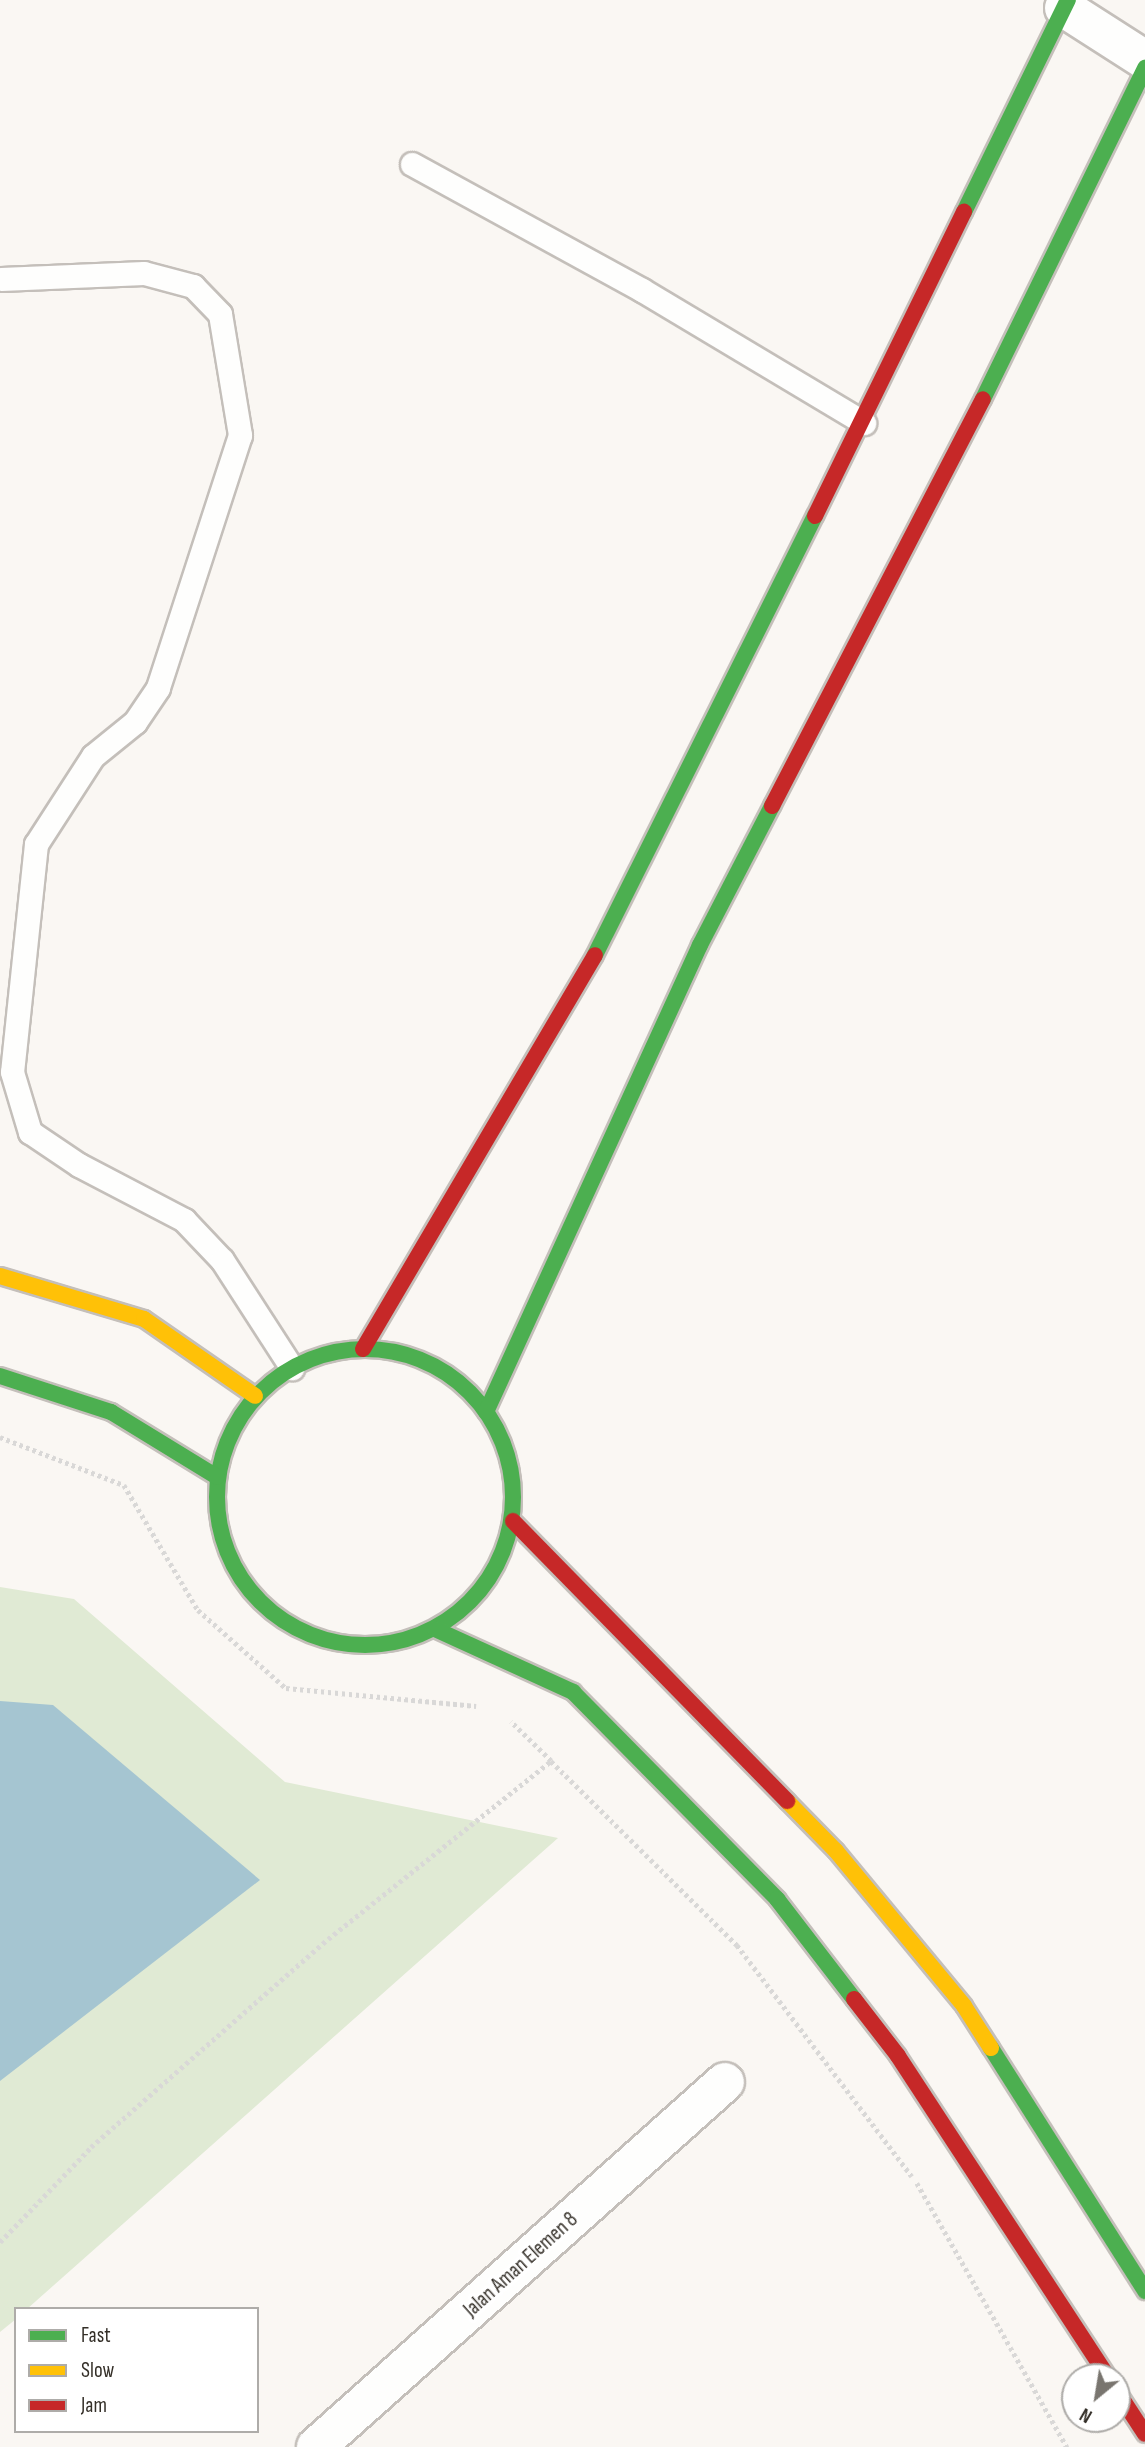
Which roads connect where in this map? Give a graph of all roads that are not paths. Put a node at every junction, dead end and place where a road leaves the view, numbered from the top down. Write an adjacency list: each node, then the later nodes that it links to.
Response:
1 (1066, 4): 2 (street); 6 (street)
2 (1145, 60)
3 (1145, 68): 12 (street)
4 (412, 164): 6 (lane)
5 (1, 279): 9 (lane)
6 (864, 423): 8 (street)
7 (0, 1276): 11 (street)
8 (363, 1349): 9 (street); 12 (street)
9 (292, 1367): 11 (street)
10 (0, 1376): 13 (street)
11 (255, 1396): 13 (street)
12 (486, 1412): 14 (street)
13 (217, 1477): 15 (street)
14 (513, 1521): 15 (street); 17 (street)
15 (435, 1629): 18 (street)
16 (725, 2082): 21 (street, Jalan Aman Elemen 8)
17 (1145, 2291)
18 (1099, 2363)
19 (1131, 2412): 20 (street)
20 (1145, 2434)
21 (316, 2447)

